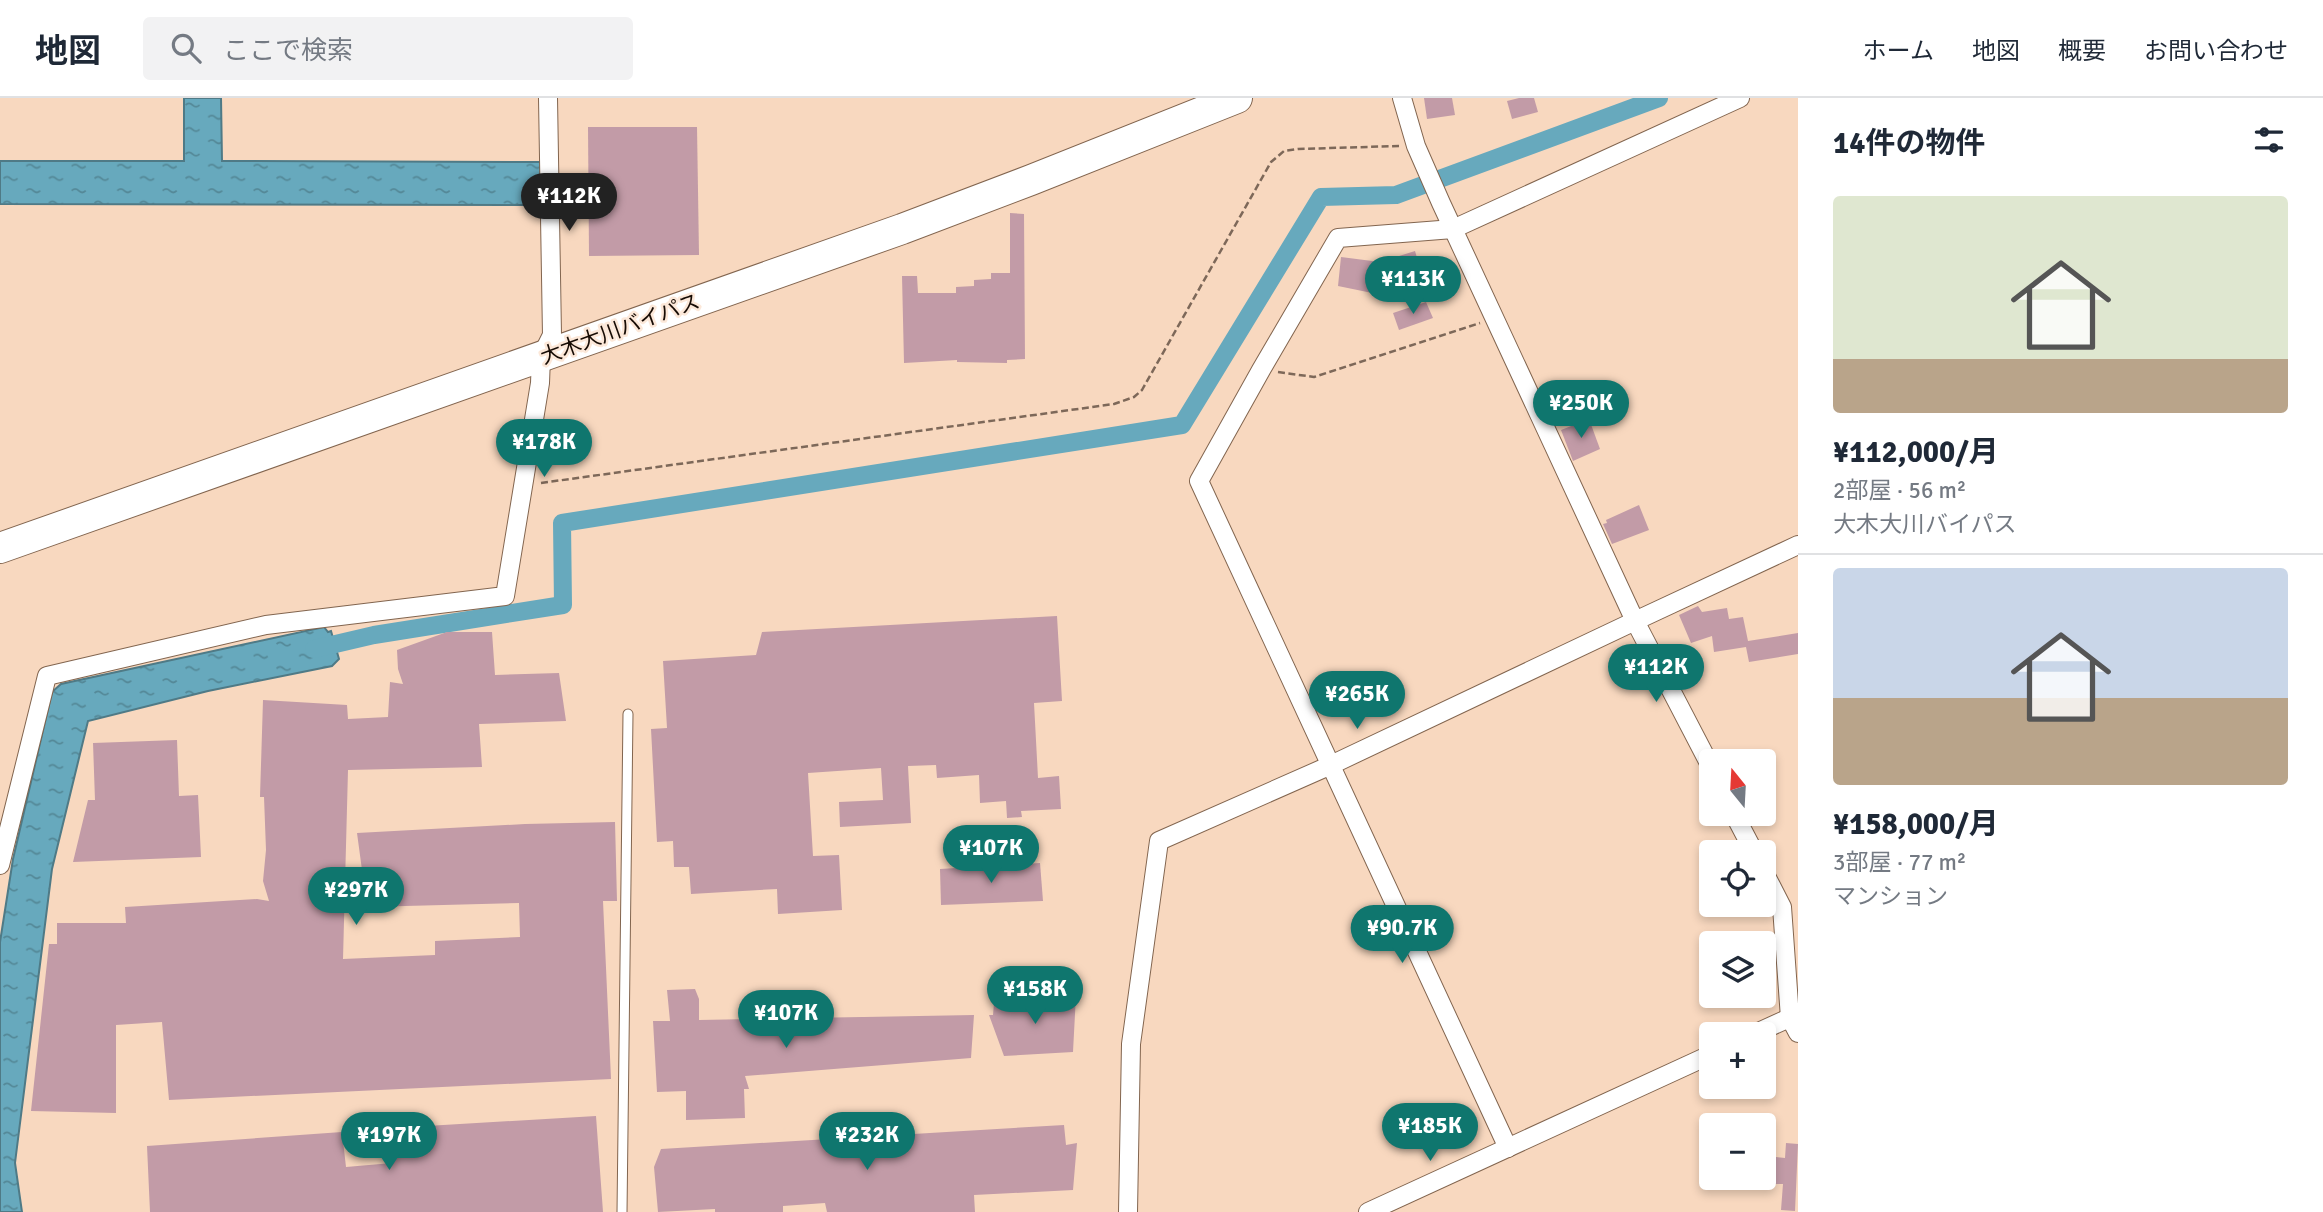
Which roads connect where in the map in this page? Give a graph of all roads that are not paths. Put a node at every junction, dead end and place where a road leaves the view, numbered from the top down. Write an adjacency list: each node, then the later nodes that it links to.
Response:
1 (548, 98): 7 (street)
2 (1182, 98): 7 (highway, 大木大川バイパス)
3 (1237, 98): 7 (highway, 大木大川バイパス)
4 (1402, 98): 6 (street)
5 (1740, 98): 6 (street)
6 (1453, 229): 11 (street); 14 (street)
7 (563, 341): 8 (highway, 大木大川バイパス); 10 (highway, 大木大川バイパス); 15 (street)
8 (0, 530)
9 (1798, 545): 11 (street)
10 (0, 548)
11 (1635, 621): 13 (street); 14 (street)
12 (628, 714): 21 (lane)
13 (1702, 749)
14 (1331, 765): 20 (street); 22 (street)
15 (1, 857)
16 (1776, 895): 17 (street)
17 (1795, 1022): 18 (street)
18 (1776, 1028)
19 (1699, 1060): 20 (street)
20 (1507, 1148): 23 (street)
21 (622, 1212)
22 (1128, 1212)
23 (1368, 1212)

